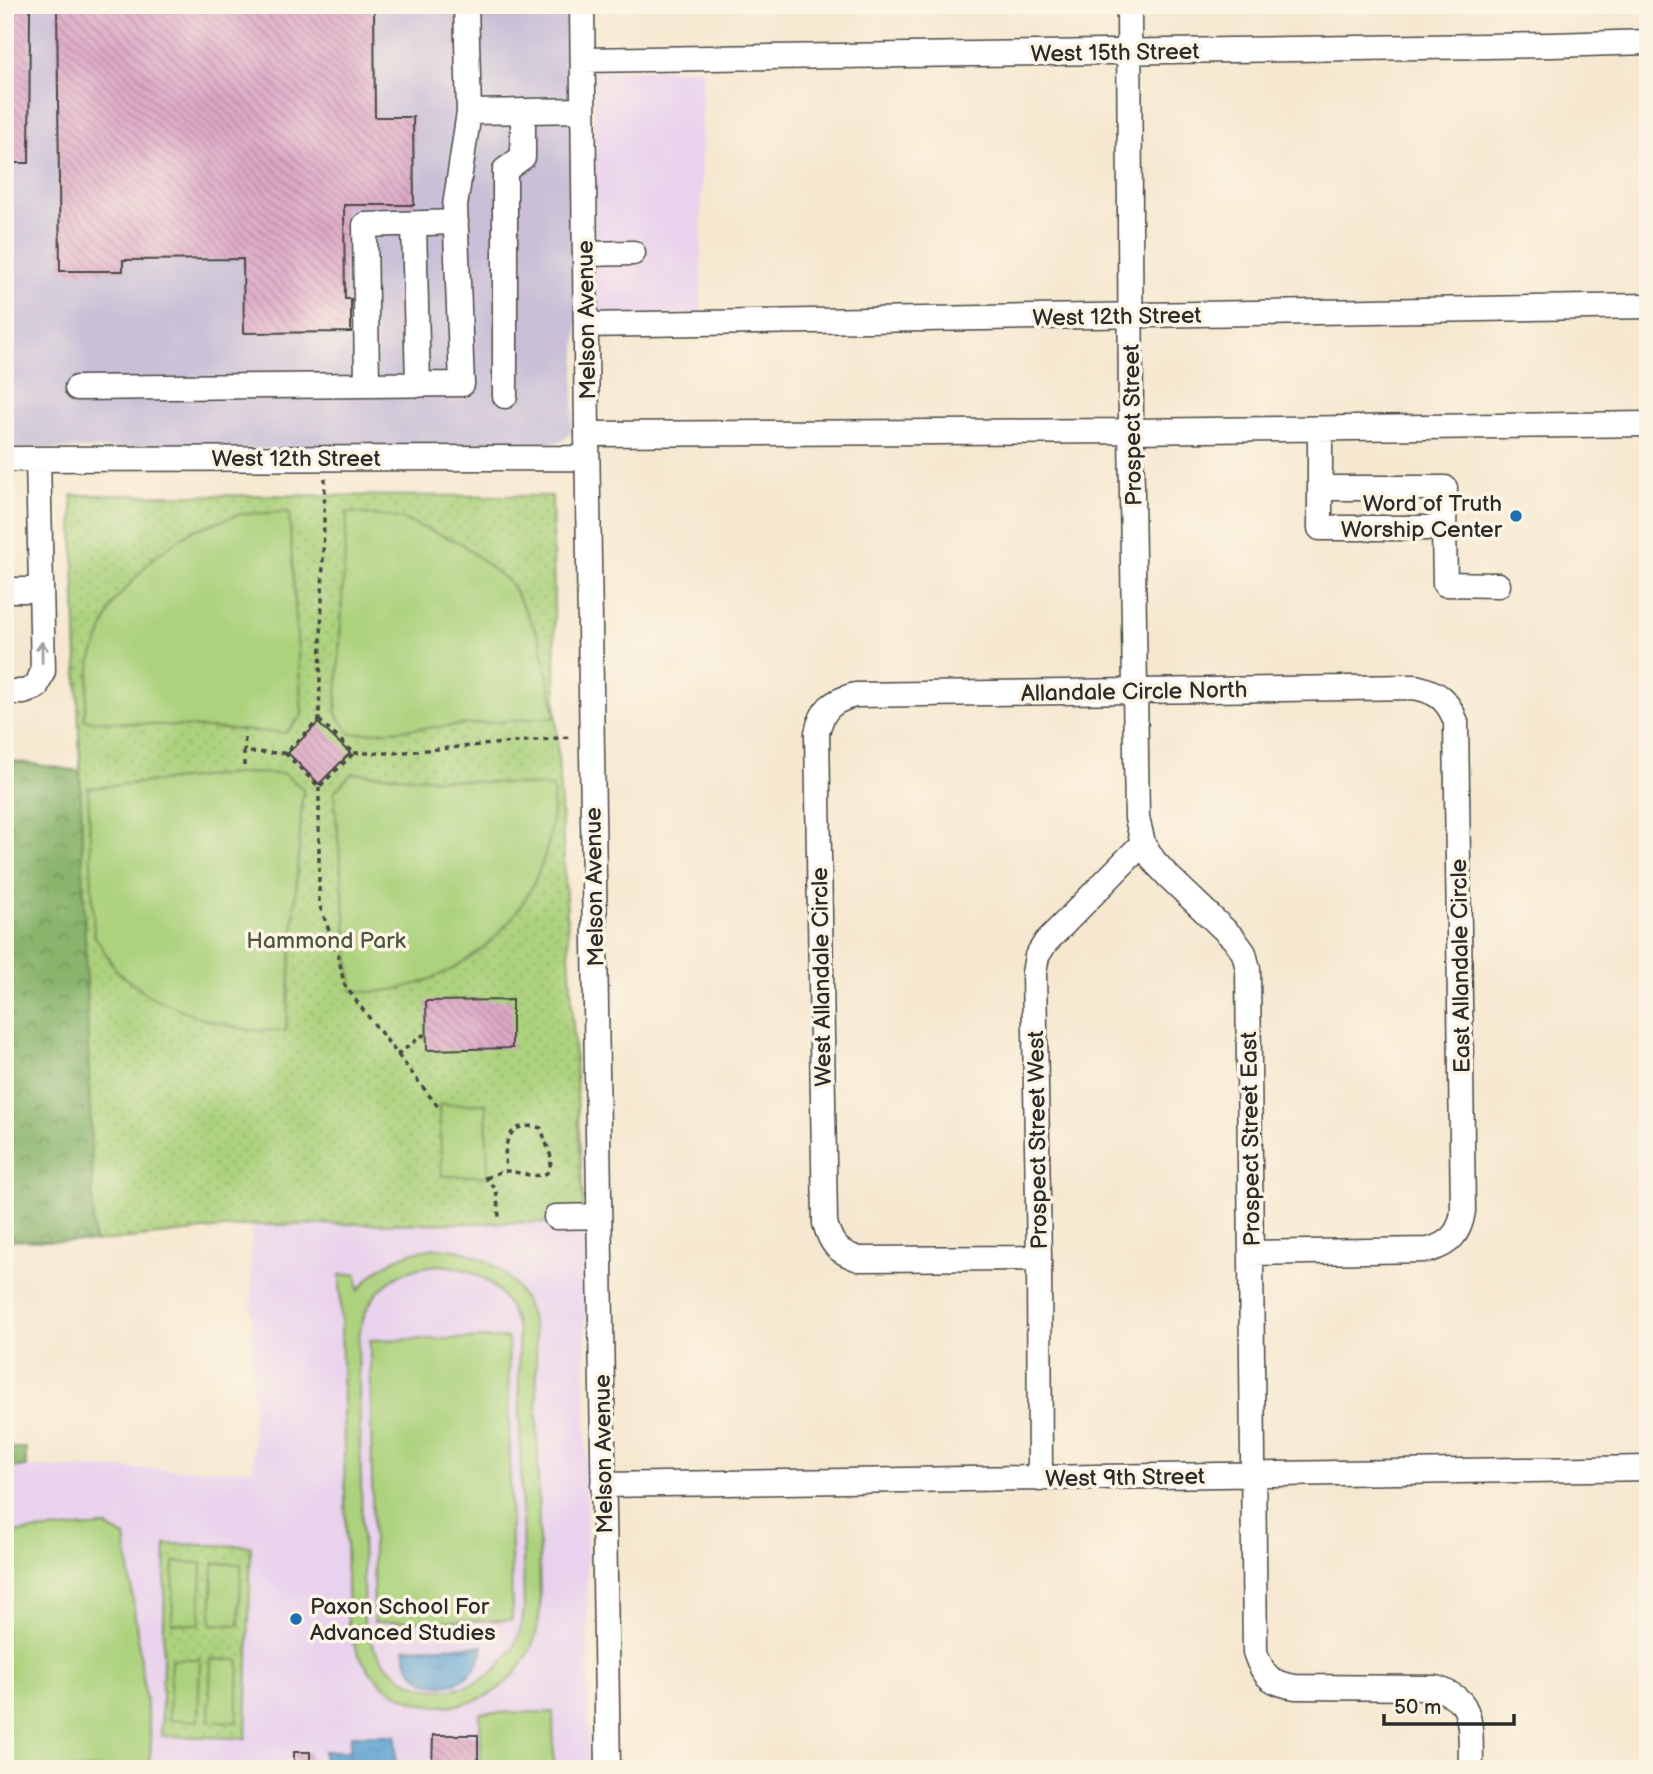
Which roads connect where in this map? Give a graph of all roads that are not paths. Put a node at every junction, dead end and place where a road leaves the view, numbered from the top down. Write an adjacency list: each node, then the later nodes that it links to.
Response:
1 (466, 5): 9 (street)
2 (582, 5): 6 (street, Melson Avenue)
3 (1129, 5): 5 (street, Prospect Street)
4 (1648, 42): 5 (street, West 15th Street)
5 (1130, 52): 6 (street, West 15th Street); 15 (street, Prospect Street)
6 (583, 60): 7 (street, Melson Avenue)
7 (583, 110): 8 (street); 13 (street, Melson Avenue)
8 (523, 111): 9 (street); 20 (street)
9 (469, 112): 10 (street)
10 (456, 222): 11 (street); 18 (street)
11 (414, 224): 17 (street); 18 (street)
12 (633, 253): 13 (street)
13 (585, 254): 16 (street, Melson Avenue)
14 (1648, 306): 15 (street, West 12th Street)
15 (1131, 316): 16 (street, West 12th Street); 23 (street, Prospect Street)
16 (586, 326): 24 (street, Melson Avenue)
17 (367, 385): 18 (street); 19 (street)
18 (418, 385)
19 (77, 388)
20 (505, 396)
21 (1648, 424): 22 (street, West 12th Street)
22 (1320, 429): 23 (street, West 12th Street); 27 (street)
23 (1132, 431): 24 (street, West 12th Street); 32 (street, Prospect Street)
24 (587, 446): 26 (street, West 12th Street); 37 (street, Melson Avenue)
25 (5, 459): 26 (street, West 12th Street)
26 (38, 459): 31 (street)
27 (1321, 488): 28 (street); 28 (street)
28 (1444, 527): 29 (street)
29 (1498, 585)
30 (5, 590): 31 (street)
31 (41, 590): 33 (street, one-way to 31)
32 (1136, 691): 34 (street, Allandale Circle North); 35 (street, Allandale Circle North); 36 (street, Prospect Street)
33 (5, 692)
34 (1441, 697): 39 (street, East Allandale Circle)
35 (828, 708): 40 (street, West Allandale Circle)
36 (1143, 844): 39 (street, Prospect Street East); 40 (street, Prospect Street West)
37 (599, 1216): 38 (street); 44 (street, Melson Avenue)
38 (555, 1217)
39 (1251, 1253): 42 (street, Prospect Street East)
40 (1039, 1258): 43 (street, Prospect Street West)
41 (1648, 1468): 42 (street, West 9th Street)
42 (1254, 1475): 43 (street, West 9th Street); 46 (street)
43 (1040, 1479): 44 (street, West 9th Street)
44 (603, 1485): 45 (street, Melson Avenue)
45 (608, 1769)
46 (1471, 1769)

